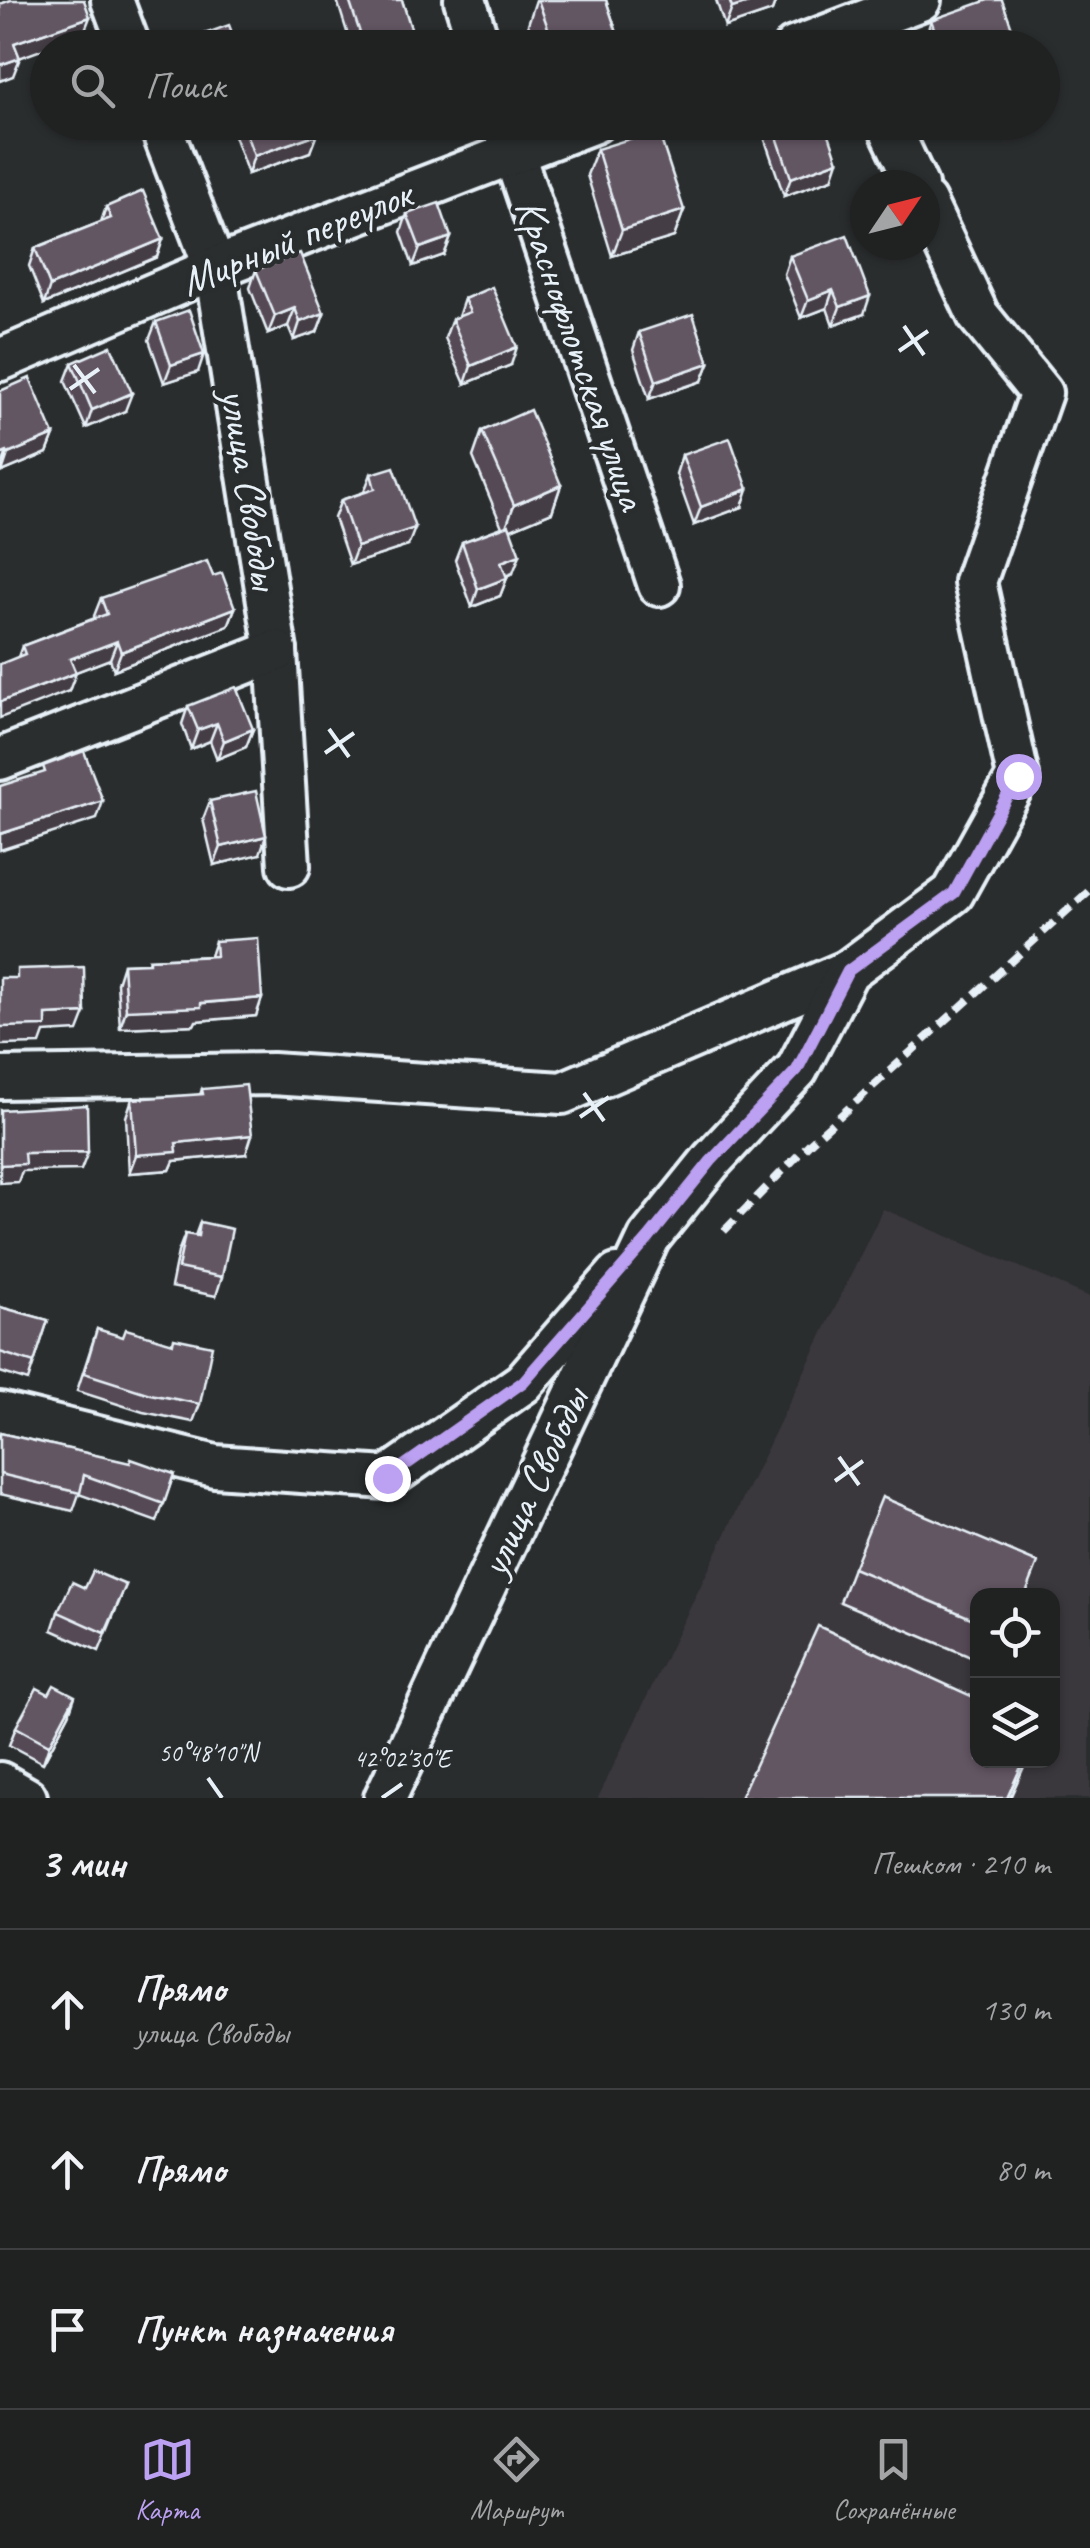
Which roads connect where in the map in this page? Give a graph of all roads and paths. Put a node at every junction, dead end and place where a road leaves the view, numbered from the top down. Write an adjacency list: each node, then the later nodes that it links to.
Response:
1 (112, 0): 5 (street)
2 (464, 0): 6 (street)
3 (920, 0): 4 (street)
4 (843, 26)
5 (123, 30)
6 (474, 30)
7 (166, 140): 13 (street, улица Свободы)
8 (503, 140): 13 (street, Мирный переулок)
9 (509, 140): 15 (street, Краснофлотская улица)
10 (896, 140): 11 (street)
11 (910, 170)
12 (940, 234): 19 (street, улица Свободы)
13 (215, 268): 14 (street, Мирный переулок); 16 (street, улица Свободы)
14 (0, 360)
15 (659, 585)
16 (276, 651): 17 (street); 18 (street, улица Свободы)
17 (0, 758)
18 (290, 866)
19 (848, 971): 20 (street); 21 (street, улица Свободы)
20 (0, 1078)
21 (649, 1238): 22 (street); 25 (street, улица Свободы)
22 (0, 1414)
23 (0, 1783): 24 (street)
24 (26, 1798)
25 (386, 1798)

